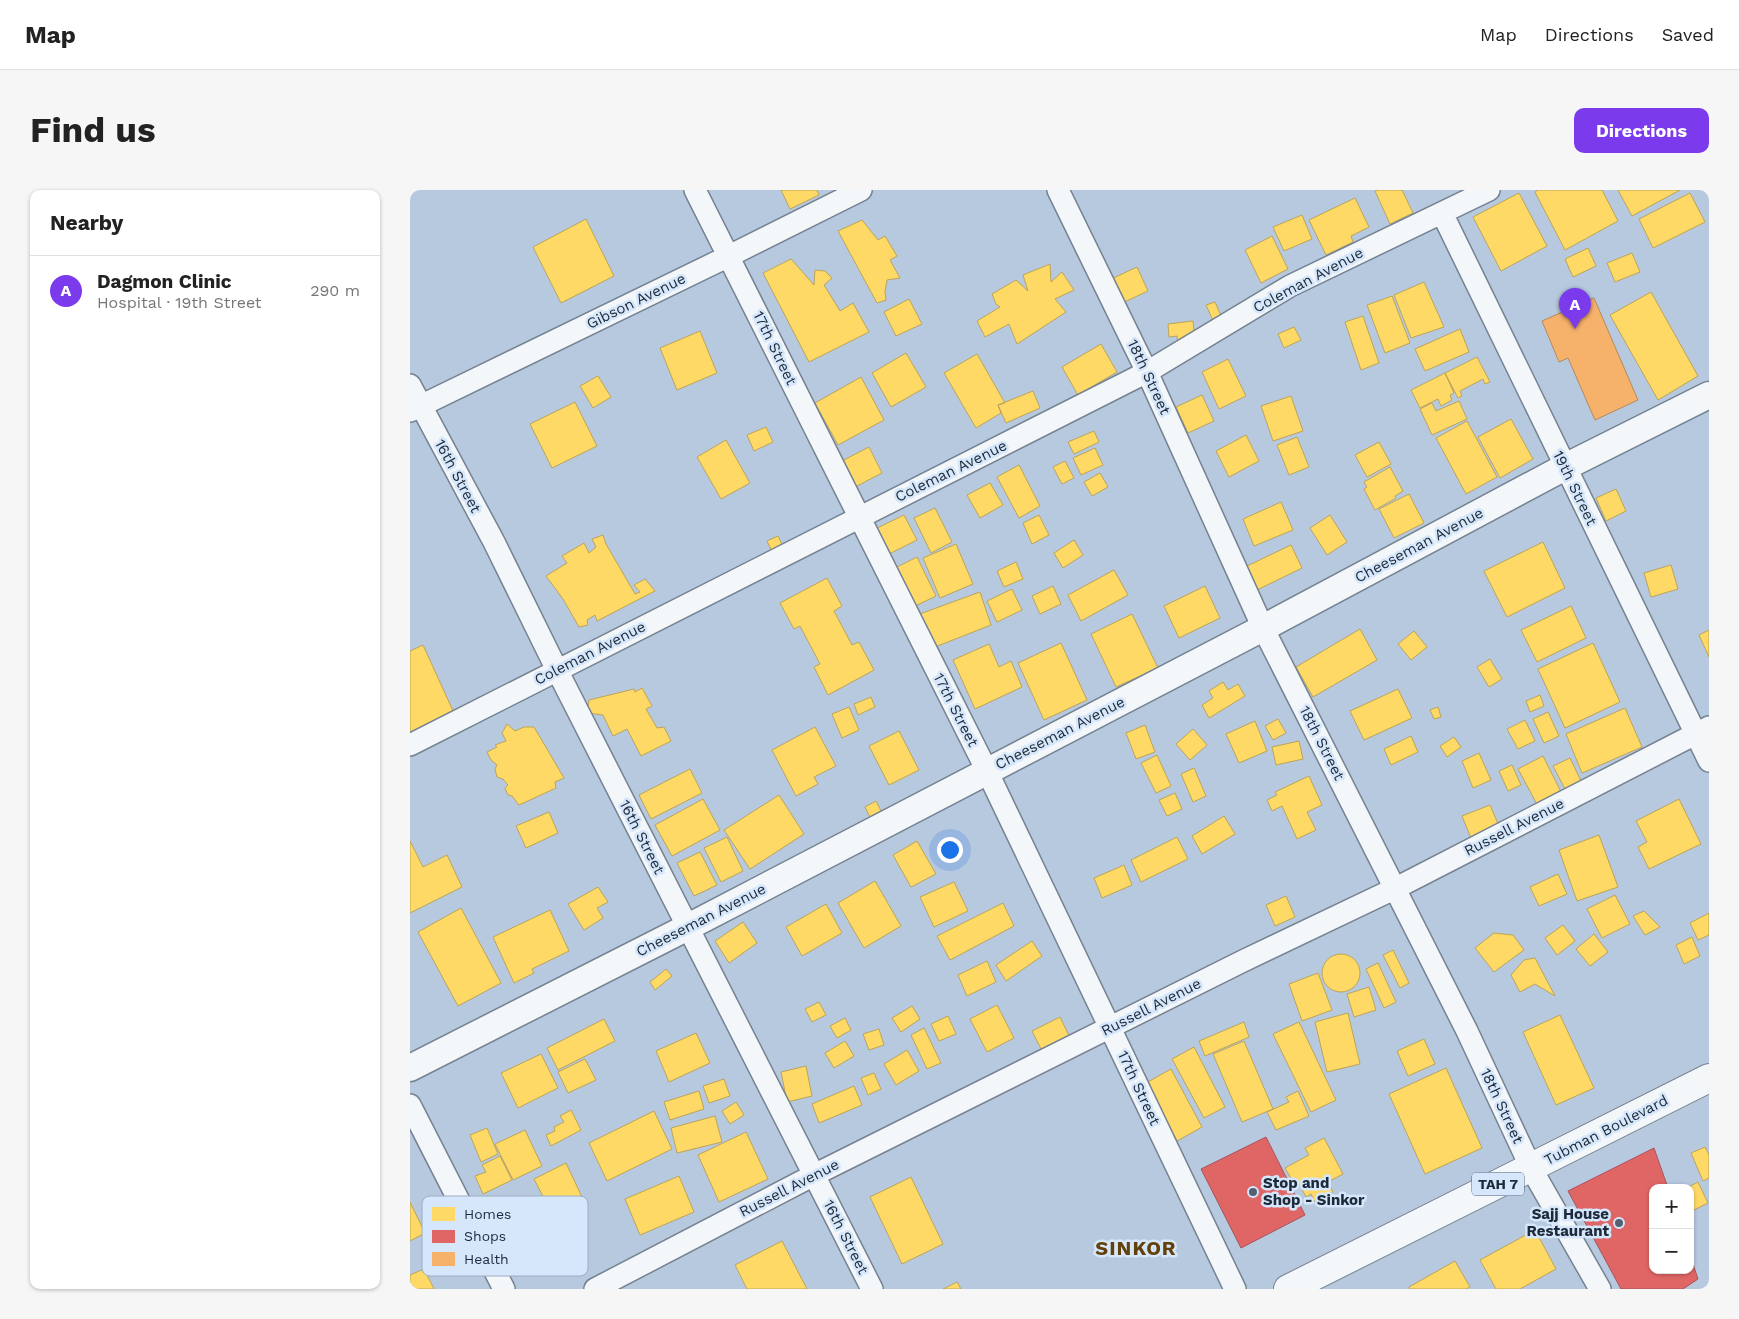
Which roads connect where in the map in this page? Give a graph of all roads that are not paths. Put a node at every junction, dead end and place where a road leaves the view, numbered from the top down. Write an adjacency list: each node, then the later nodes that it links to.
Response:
1 (695, 190): 6 (street, 17th Street)
2 (861, 190): 6 (street, Gibson Avenue)
3 (1058, 190): 7 (street, 18th Street)
4 (1488, 190): 5 (street, Coleman Avenue)
5 (1442, 213): 7 (street, Coleman Avenue); 11 (street, 19th Street)
6 (729, 256): 10 (street, Gibson Avenue); 12 (street, 17th Street)
7 (1147, 372): 12 (street, Coleman Avenue); 13 (street, 18th Street)
8 (410, 385): 10 (street, 16th Street)
9 (1709, 394): 11 (street, Cheeseman Avenue)
10 (415, 408): 14 (street, 16th Street)
11 (1565, 467): 13 (street, Cheeseman Avenue); 15 (street, 19th Street)
12 (858, 517): 14 (street, Coleman Avenue); 18 (street, 17th Street)
13 (1263, 628): 18 (street, Cheeseman Avenue); 19 (street, 18th Street)
14 (556, 670): 16 (street, Coleman Avenue); 20 (street, 16th Street)
15 (1702, 730): 17 (street, 19th Street); 19 (street, Russell Avenue)
16 (410, 745)
17 (1709, 762)
18 (987, 771): 20 (street, Cheeseman Avenue); 21 (street, 17th Street)
19 (1396, 888): 21 (street, Russell Avenue); 25 (street, 18th Street)
20 (688, 927): 22 (street, Cheeseman Avenue); 26 (street, 16th Street)
21 (1110, 1027): 26 (street, Russell Avenue); 32 (street, 17th Street)
22 (410, 1068)
23 (1709, 1078): 25 (highway, Tubman Boulevard / TAH 7)
24 (410, 1105): 27 (street)
25 (1531, 1168): 33 (highway, Tubman Boulevard / TAH 7); 34 (street, 18th Street)
26 (814, 1175): 30 (street, Russell Avenue); 31 (street, 16th Street)
27 (456, 1196)
28 (497, 1276): 29 (street)
29 (504, 1289)
30 (595, 1289)
31 (872, 1289)
32 (1235, 1289)
33 (1288, 1289)
34 (1600, 1289)

